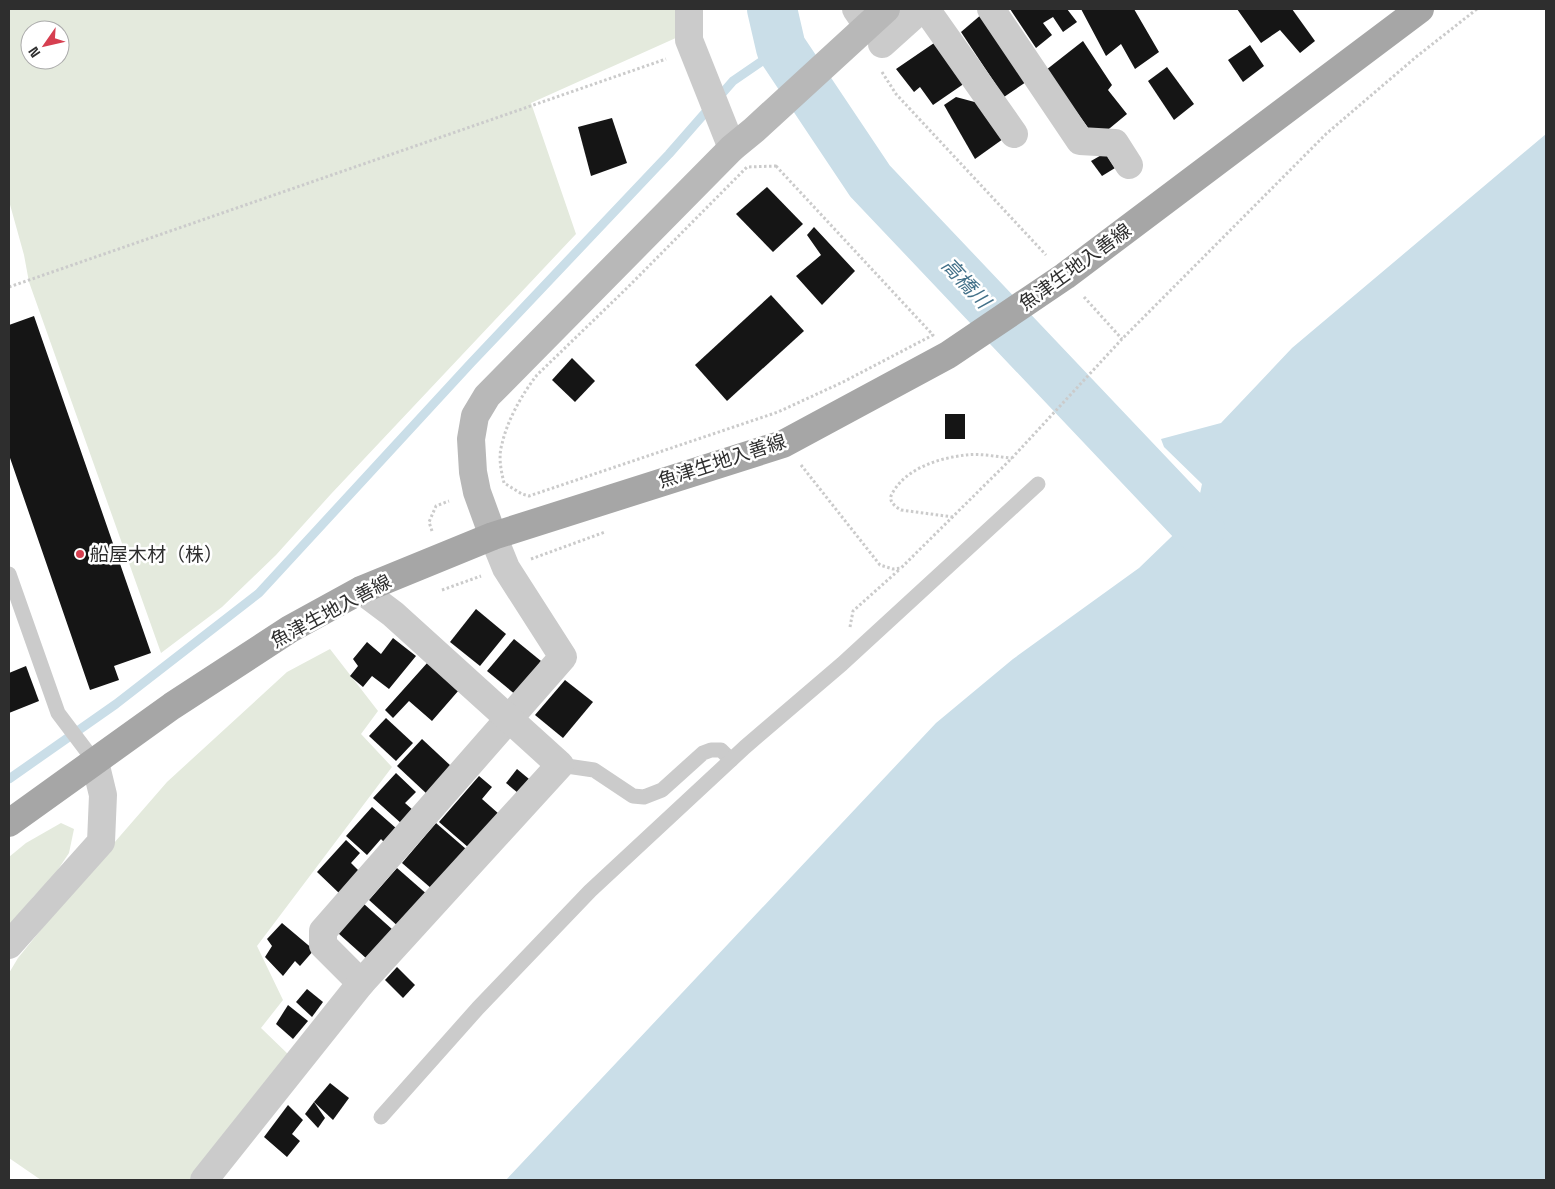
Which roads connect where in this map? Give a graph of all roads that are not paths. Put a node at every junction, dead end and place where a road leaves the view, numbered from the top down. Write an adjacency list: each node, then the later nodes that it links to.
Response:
1 (689, 9): 8 (street)
2 (921, 9): 6 (street)
3 (926, 9): 7 (street)
4 (991, 9): 9 (street)
5 (1420, 9): 11 (main road, 魚津生地入善線)
6 (873, 22): 8 (street)
7 (1014, 134)
8 (740, 158): 11 (street)
9 (1129, 165)
10 (1038, 484): 15 (lane)
11 (494, 536): 13 (main road, 魚津生地入善線); 14 (street)
12 (9, 574): 16 (lane)
13 (362, 590): 14 (street); 16 (main road, 魚津生地入善線)
14 (508, 718): 17 (street); 20 (street)
15 (731, 760): 17 (lane); 21 (lane)
16 (95, 762): 18 (main road, 魚津生地入善線); 19 (street)
17 (560, 764): 20 (street)
18 (9, 823)
19 (9, 945)
20 (361, 983): 22 (street)
21 (381, 1117)
22 (204, 1180)

